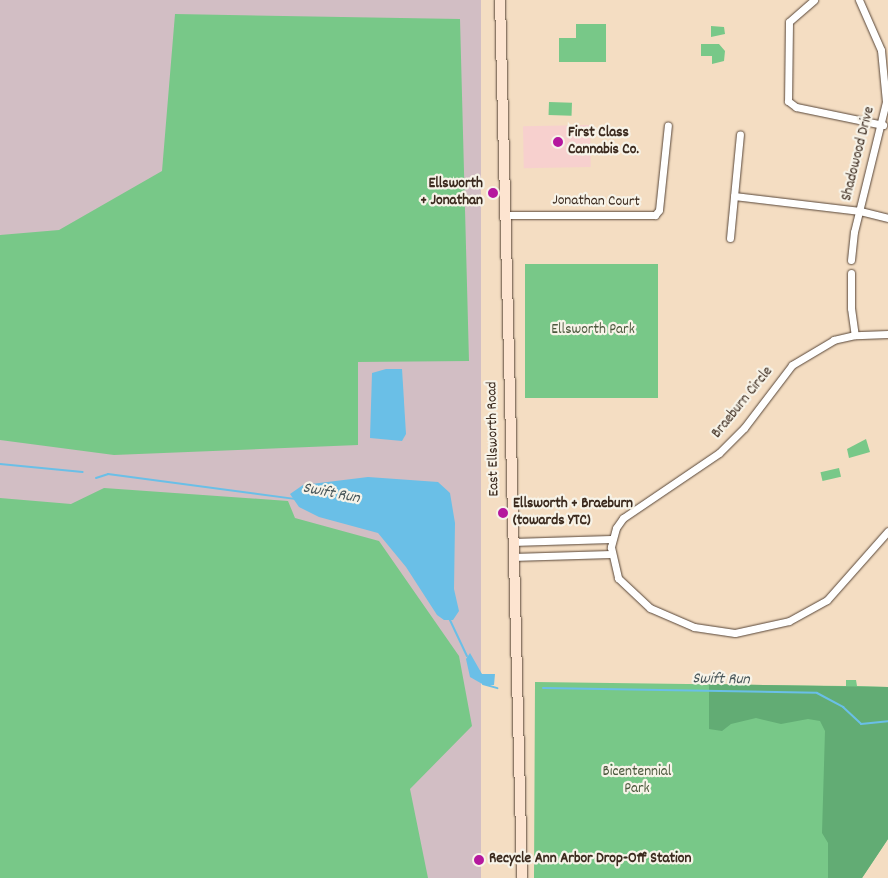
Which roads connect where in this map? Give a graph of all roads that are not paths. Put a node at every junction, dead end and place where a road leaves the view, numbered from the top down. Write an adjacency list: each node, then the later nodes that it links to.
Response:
1 (500, 0): 10 (main road, East Ellsworth Road)
2 (814, 0): 6 (street)
3 (859, 0): 4 (street, Shadowood Drive)
4 (886, 66): 6 (street, Shadowood Drive)
5 (668, 125): 10 (street, Jonathan Court)
6 (883, 125): 9 (street, Shadowood Drive)
7 (740, 134): 8 (street)
8 (734, 196): 9 (street); 12 (street)
9 (860, 211): 11 (street); 13 (street, Shadowood Drive)
10 (505, 215): 19 (main road, East Ellsworth Road)
11 (888, 218)
12 (730, 238)
13 (851, 260)
14 (851, 273): 16 (street)
15 (888, 334): 16 (street, Braeburn Circle)
16 (855, 335): 18 (street, Braeburn Circle)
17 (888, 531): 20 (street)
18 (611, 539): 19 (street); 20 (street)
19 (512, 542): 21 (main road, East Ellsworth Road)
20 (611, 554): 21 (street)
21 (512, 557): 22 (main road, East Ellsworth Road)
22 (522, 878)

